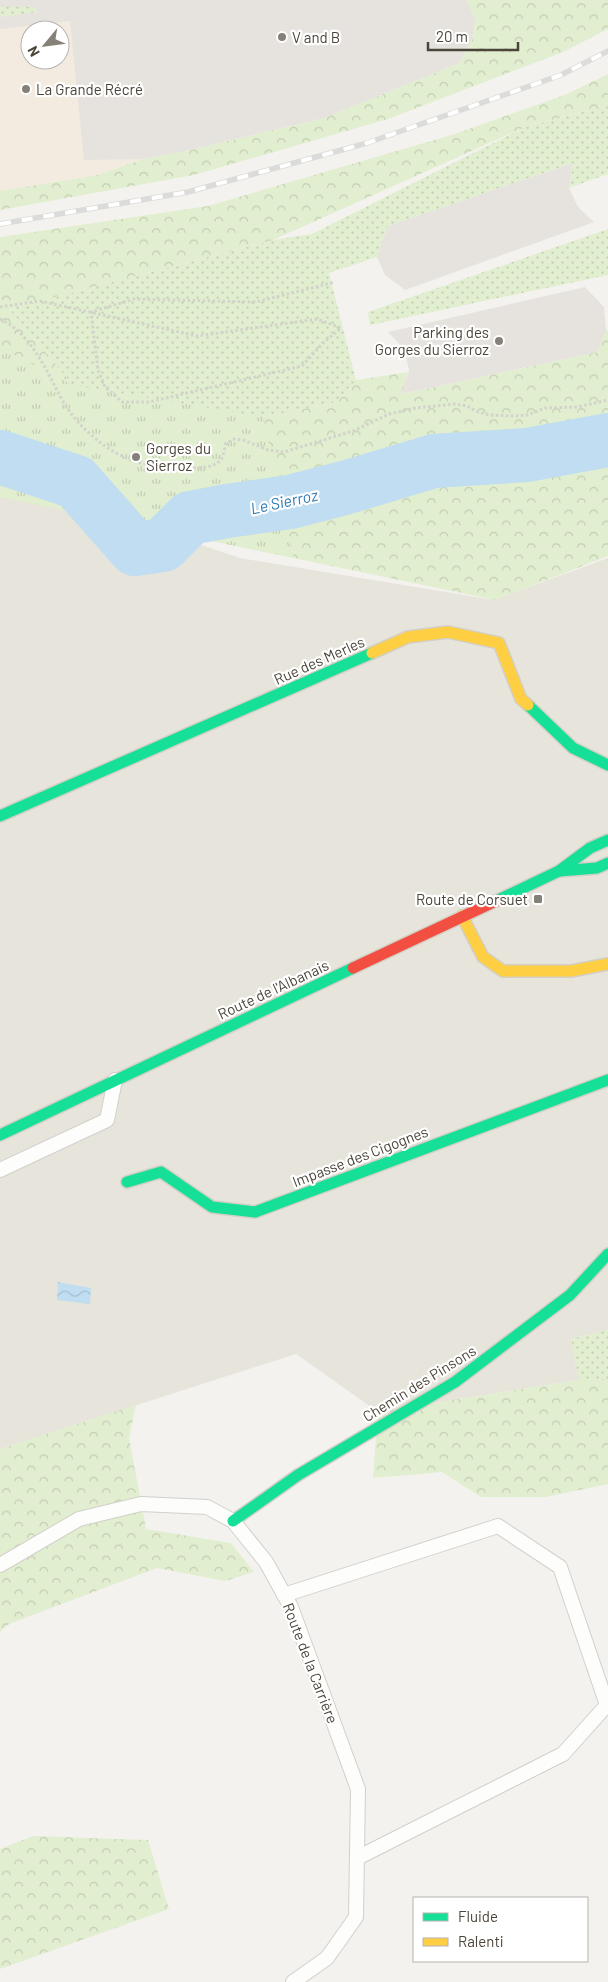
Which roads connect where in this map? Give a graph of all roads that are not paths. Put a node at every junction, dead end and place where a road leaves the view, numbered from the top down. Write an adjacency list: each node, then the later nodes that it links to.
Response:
1 (608, 765): 2 (street, Rue des Merles)
2 (0, 816)
3 (608, 840): 5 (street, Route de l'Albanais)
4 (608, 863): 5 (street, Route de l'Albanais)
5 (559, 871): 6 (street, Route de l'Albanais)
6 (462, 916): 7 (street); 8 (street, Route de l'Albanais)
7 (608, 964)
8 (115, 1080): 10 (street, Route de l'Albanais); 11 (lane)
9 (608, 1080): 12 (street, Impasse des Cigognes)
10 (0, 1134)
11 (0, 1170)
12 (127, 1182)
13 (608, 1254): 14 (street, Chemin des Pinsons)
14 (233, 1521): 15 (lane, Route de la Carrière); 16 (lane, Route de la Carrière)
15 (0, 1565)
16 (284, 1595): 17 (lane, Route de la Carrière); 17 (lane)
17 (357, 1858): 18 (lane, Route de la Carrière)
18 (293, 1982)

